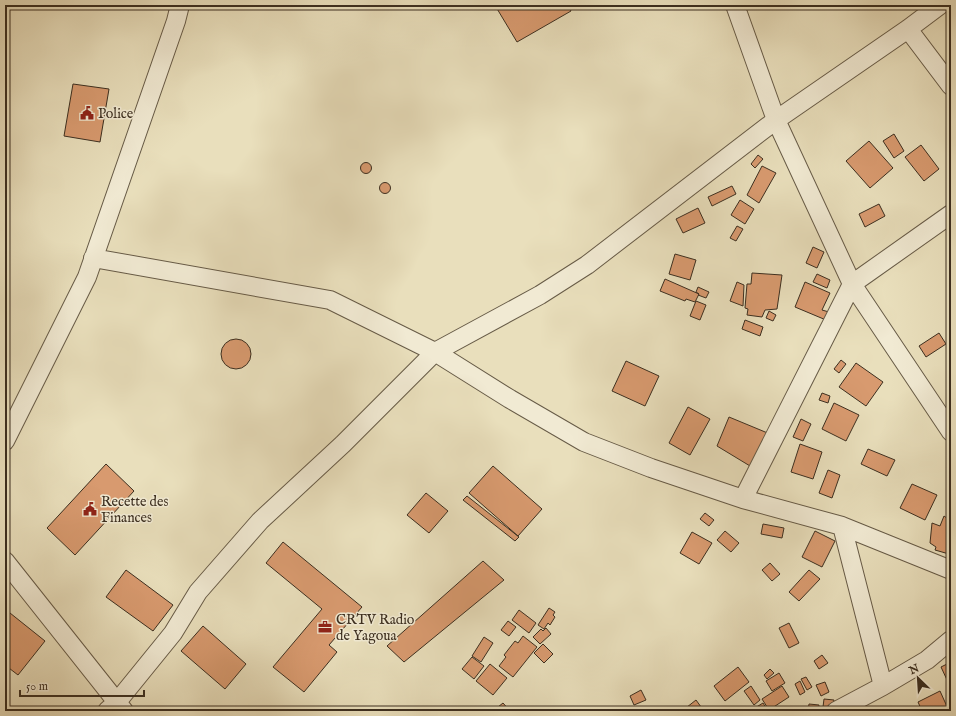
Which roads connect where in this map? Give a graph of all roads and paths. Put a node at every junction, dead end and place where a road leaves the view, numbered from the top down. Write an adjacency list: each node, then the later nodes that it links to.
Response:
1 (180, 5): 8 (street)
2 (735, 5): 6 (street)
3 (940, 5): 4 (street)
4 (908, 29): 5 (street); 6 (street)
5 (951, 86)
6 (776, 120): 9 (street); 10 (street)
7 (951, 214): 9 (street)
8 (93, 258): 10 (street); 12 (street)
9 (852, 284): 11 (street); 13 (street)
10 (435, 352): 13 (street); 20 (street)
11 (951, 432)
12 (5, 441)
13 (743, 499): 14 (street)
14 (842, 526): 16 (street); 18 (street)
15 (5, 561): 20 (street)
16 (951, 570)
17 (951, 640): 18 (street)
18 (883, 686): 19 (street)
19 (861, 705): 21 (street)
20 (116, 708)
21 (836, 711)

